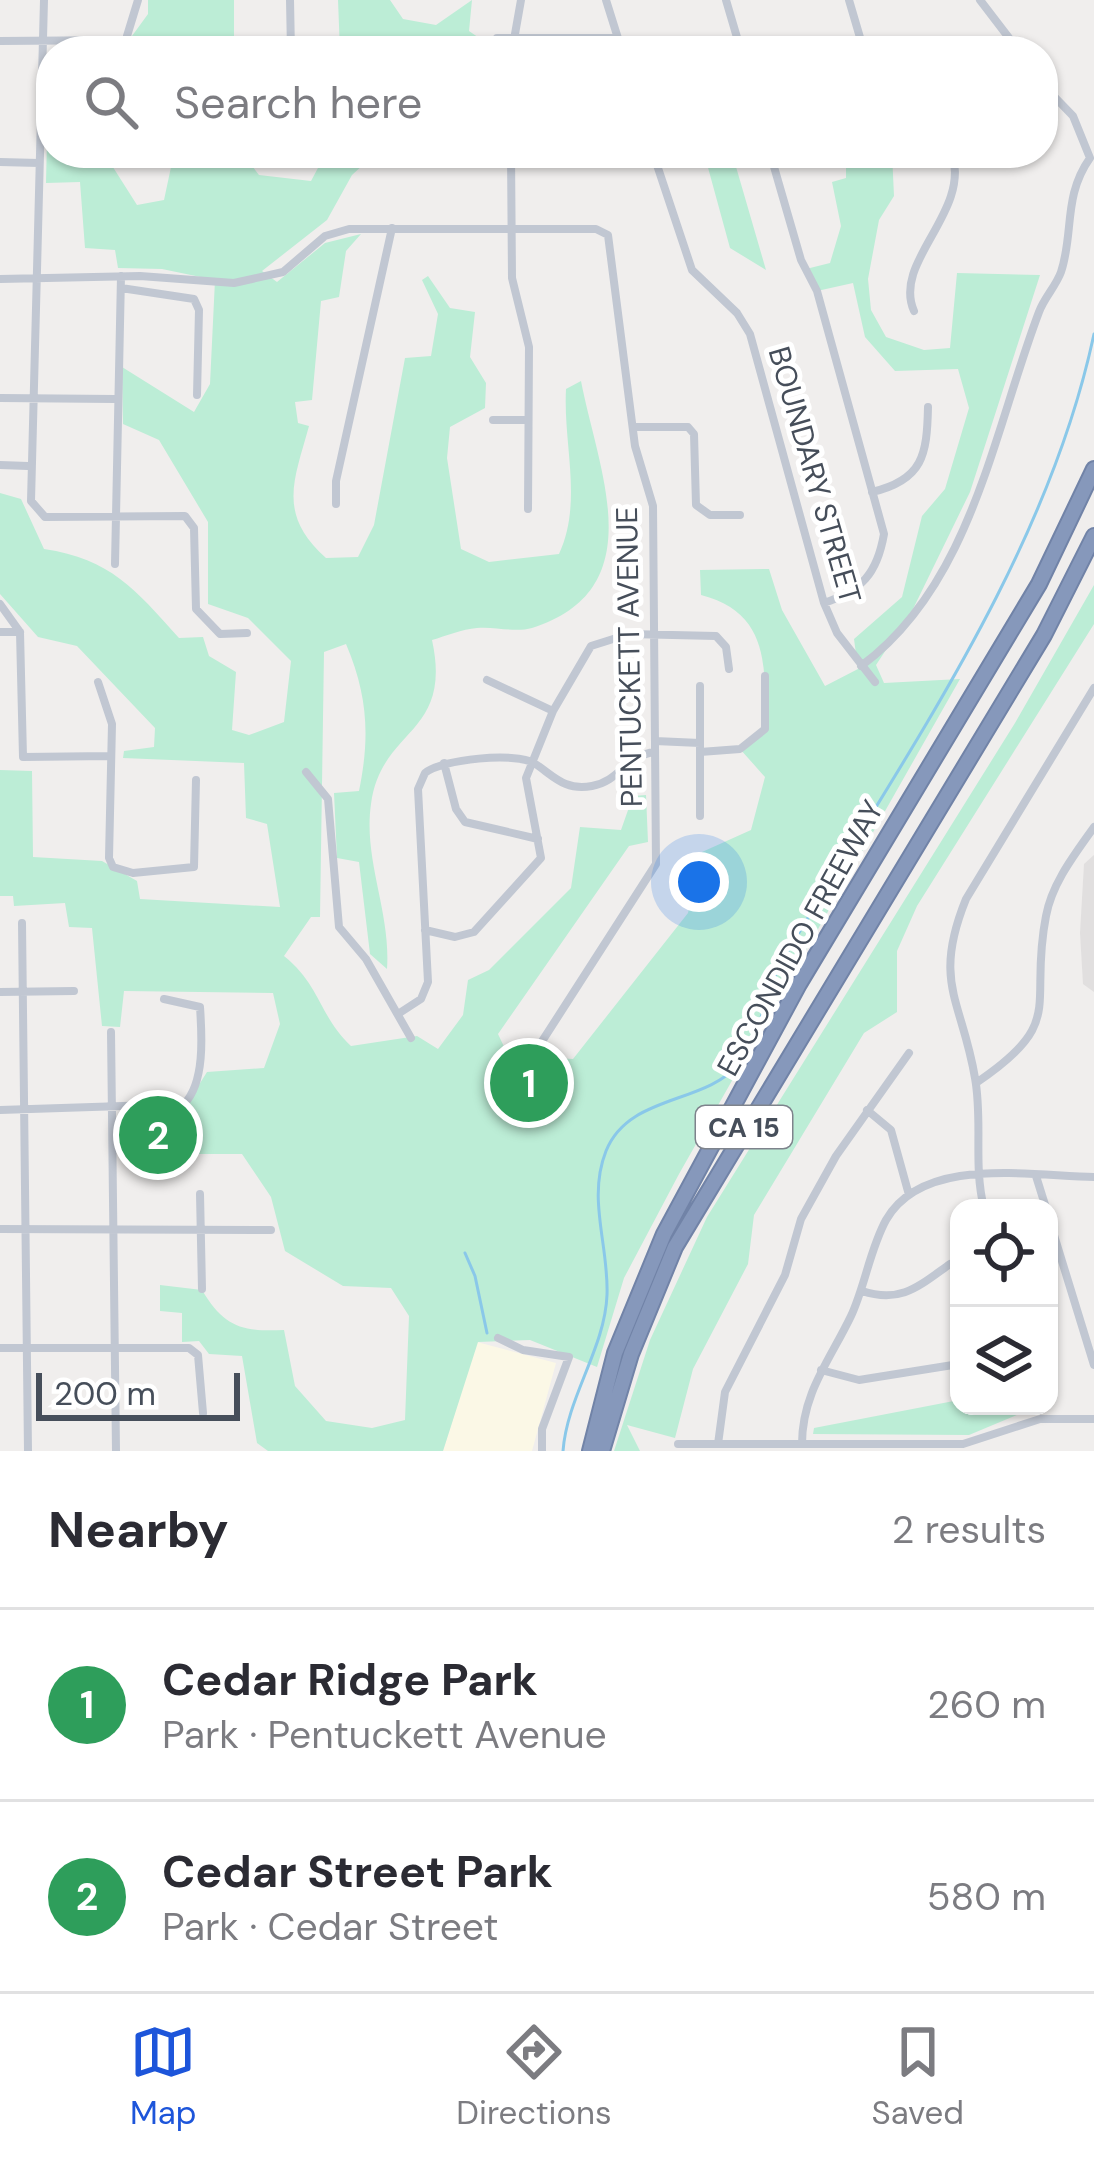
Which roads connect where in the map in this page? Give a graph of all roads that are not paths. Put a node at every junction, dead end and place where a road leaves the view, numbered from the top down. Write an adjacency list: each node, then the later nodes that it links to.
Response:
1 (44, 0): 9 (street)
2 (138, 0): 10 (street)
3 (290, 0): 11 (street)
4 (521, 0): 12 (street)
5 (606, 0): 13 (street)
6 (726, 0): 14 (street)
7 (849, 0): 15 (street)
8 (980, 0): 16 (street)
9 (42, 36)
10 (128, 36)
11 (291, 36)
12 (513, 36)
13 (617, 36)
14 (737, 36)
15 (860, 36)
16 (1008, 36)
17 (0, 41): 18 (street)
18 (36, 41)
19 (1058, 101): 58 (street)
20 (0, 162): 21 (street)
21 (36, 163)
22 (39, 168): 31 (street)
23 (511, 168): 28 (street)
24 (658, 168): 52 (street, BOUNDARY STREET)
25 (774, 168): 45 (street)
26 (954, 168): 33 (street)
27 (392, 228): 28 (street); 29 (street); 46 (street)
28 (510, 229): 40 (street); 41 (street, PENTUCKETT AVENUE)
29 (122, 276): 31 (street); 32 (street)
30 (0, 279): 31 (street)
31 (34, 280): 36 (street)
32 (121, 288): 34 (street); 37 (street)
33 (914, 311)
34 (197, 394)
35 (0, 398): 36 (street)
36 (30, 398): 37 (street); 43 (street)
37 (116, 399): 48 (street)
38 (928, 407): 45 (street)
39 (494, 420): 40 (street)
40 (529, 421): 47 (street)
41 (633, 427): 49 (street); 57 (street, PENTUCKETT AVENUE)
42 (0, 465): 43 (street)
43 (29, 466): 48 (street)
44 (1094, 466): 113 (highway, ESCONDIDO FREEWAY / CA 15)
45 (872, 492): 52 (street)
46 (336, 504)
47 (528, 509)
48 (115, 515): 51 (street); 56 (street)
49 (740, 515)
50 (1094, 536): 113 (highway, ESCONDIDO FREEWAY / CA 15)
51 (115, 564)
52 (824, 603): 58 (street, BOUNDARY STREET)
53 (0, 604): 55 (street)
54 (0, 632): 55 (street)
55 (20, 632): 69 (street)
56 (248, 633)
57 (655, 634): 59 (street); 66 (street); 67 (street, PENTUCKETT AVENUE)
58 (861, 667): 63 (street, BOUNDARY STREET)
59 (729, 669)
60 (765, 676): 68 (street)
61 (487, 680): 66 (street)
62 (98, 682): 69 (street)
63 (874, 682)
64 (700, 686): 68 (street)
65 (1094, 688): 88 (street)
66 (554, 711): 70 (street)
67 (655, 747): 68 (street); 70 (street); 87 (street, PENTUCKETT AVENUE)
68 (700, 747): 74 (street)
69 (110, 755): 73 (street)
70 (531, 761): 71 (street); 76 (street)
71 (444, 763): 76 (street); 78 (street)
72 (306, 772): 83 (street)
73 (196, 780)
74 (700, 816)
75 (1094, 827): 88 (street)
76 (538, 839): 78 (street)
77 (22, 923): 81 (street)
78 (425, 930): 83 (street)
79 (74, 991): 81 (street)
80 (0, 992): 81 (street)
81 (23, 992): 90 (street)
82 (164, 999): 91 (street)
83 (400, 1012): 85 (street)
84 (111, 1032): 91 (street)
85 (411, 1038)
86 (909, 1053): 92 (street)
87 (530, 1060)
88 (976, 1084): 94 (street)
89 (0, 1110): 90 (street)
90 (25, 1110): 91 (street); 101 (street)
91 (112, 1110): 102 (street)
92 (867, 1110): 97 (street); 120 (street)
93 (1036, 1176): 94 (street); 95 (street); 99 (street)
94 (977, 1177): 97 (street); 98 (street)
95 (1094, 1177)
96 (200, 1195): 103 (street)
97 (909, 1195): 108 (street)
98 (982, 1199)
99 (1043, 1199)
100 (0, 1229): 101 (street)
101 (26, 1229): 102 (street); 111 (street)
102 (113, 1229): 103 (street); 112 (street)
103 (201, 1229): 104 (street); 107 (street)
104 (271, 1229)
105 (1058, 1248): 115 (street)
106 (950, 1264): 108 (street)
107 (202, 1288)
108 (862, 1292): 116 (street)
109 (498, 1338): 124 (street)
110 (0, 1348): 111 (street)
111 (27, 1348): 112 (street); 122 (street)
112 (114, 1348): 117 (street); 123 (street)
113 (623, 1354): 125 (highway, ESCONDIDO FREEWAY / CA 15); 126 (highway, ESCONDIDO FREEWAY / CA 15)
114 (950, 1365): 116 (street)
115 (1094, 1365)
116 (821, 1370): 121 (street)
117 (203, 1413)
118 (1094, 1419): 121 (street)
119 (678, 1444): 120 (street)
120 (718, 1444): 121 (street)
121 (802, 1444)
122 (28, 1451)
123 (116, 1451)
124 (542, 1451)
125 (586, 1451)
126 (607, 1451)

